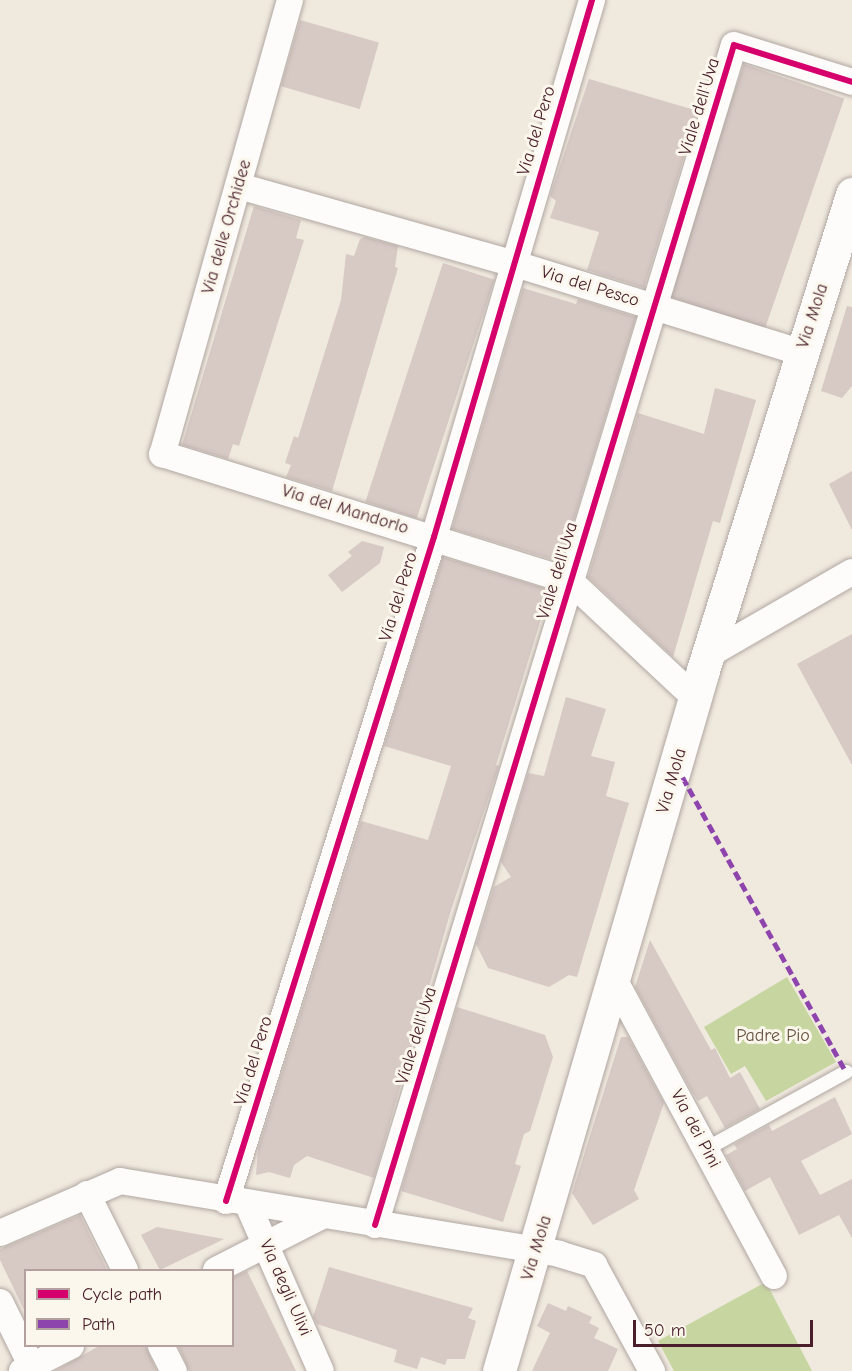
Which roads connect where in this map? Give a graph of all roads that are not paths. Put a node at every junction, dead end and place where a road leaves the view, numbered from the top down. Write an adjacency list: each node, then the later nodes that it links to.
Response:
1 (290, 0): 4 (street, Via delle Orchidee)
2 (592, 0): 6 (street, Via del Pero)
3 (852, 82): 7 (street, Viale dell'Uva)
4 (239, 186): 6 (street, Via del Pesco); 9 (street, Via delle Orchidee)
5 (852, 194): 8 (main road, Via Mola)
6 (512, 263): 7 (street, Via del Pesco); 10 (street, Via del Pero)
7 (656, 308): 8 (street, Via del Pesco); 12 (street, Viale dell'Uva)
8 (801, 353): 13 (main road, Via Mola)
9 (162, 454): 10 (street, Via del Mandorlo)
10 (434, 537): 12 (street, Via del Mandorlo); 19 (street, Via del Pero)
11 (852, 572): 13 (street)
12 (570, 581): 14 (street, Via del Mandorlo); 21 (street, Viale dell'Uva)
13 (708, 655): 14 (main road, Via Mola)
14 (695, 698): 15 (main road, Via Mola)
15 (615, 981): 17 (street, Via dei Pini); 24 (main road, Via Mola)
16 (846, 1072): 17 (lane)
17 (706, 1149): 27 (street, Via dei Pini)
18 (87, 1194): 19 (street); 22 (street); 25 (street)
19 (237, 1203): 20 (street); 23 (street, Via degli Ulivi)
20 (320, 1217): 21 (street); 23 (street)
21 (375, 1225): 24 (street)
22 (0, 1233)
23 (265, 1244): 26 (street); 33 (street, Via degli Ulivi)
24 (536, 1252): 34 (main road, Via Mola); 35 (street)
25 (124, 1269)
26 (218, 1269)
27 (774, 1276)
28 (0, 1302): 31 (street)
29 (69, 1347): 31 (street)
30 (162, 1347): 32 (street)
31 (29, 1369)
32 (174, 1371)
33 (321, 1371)
34 (499, 1371)
35 (652, 1371)

